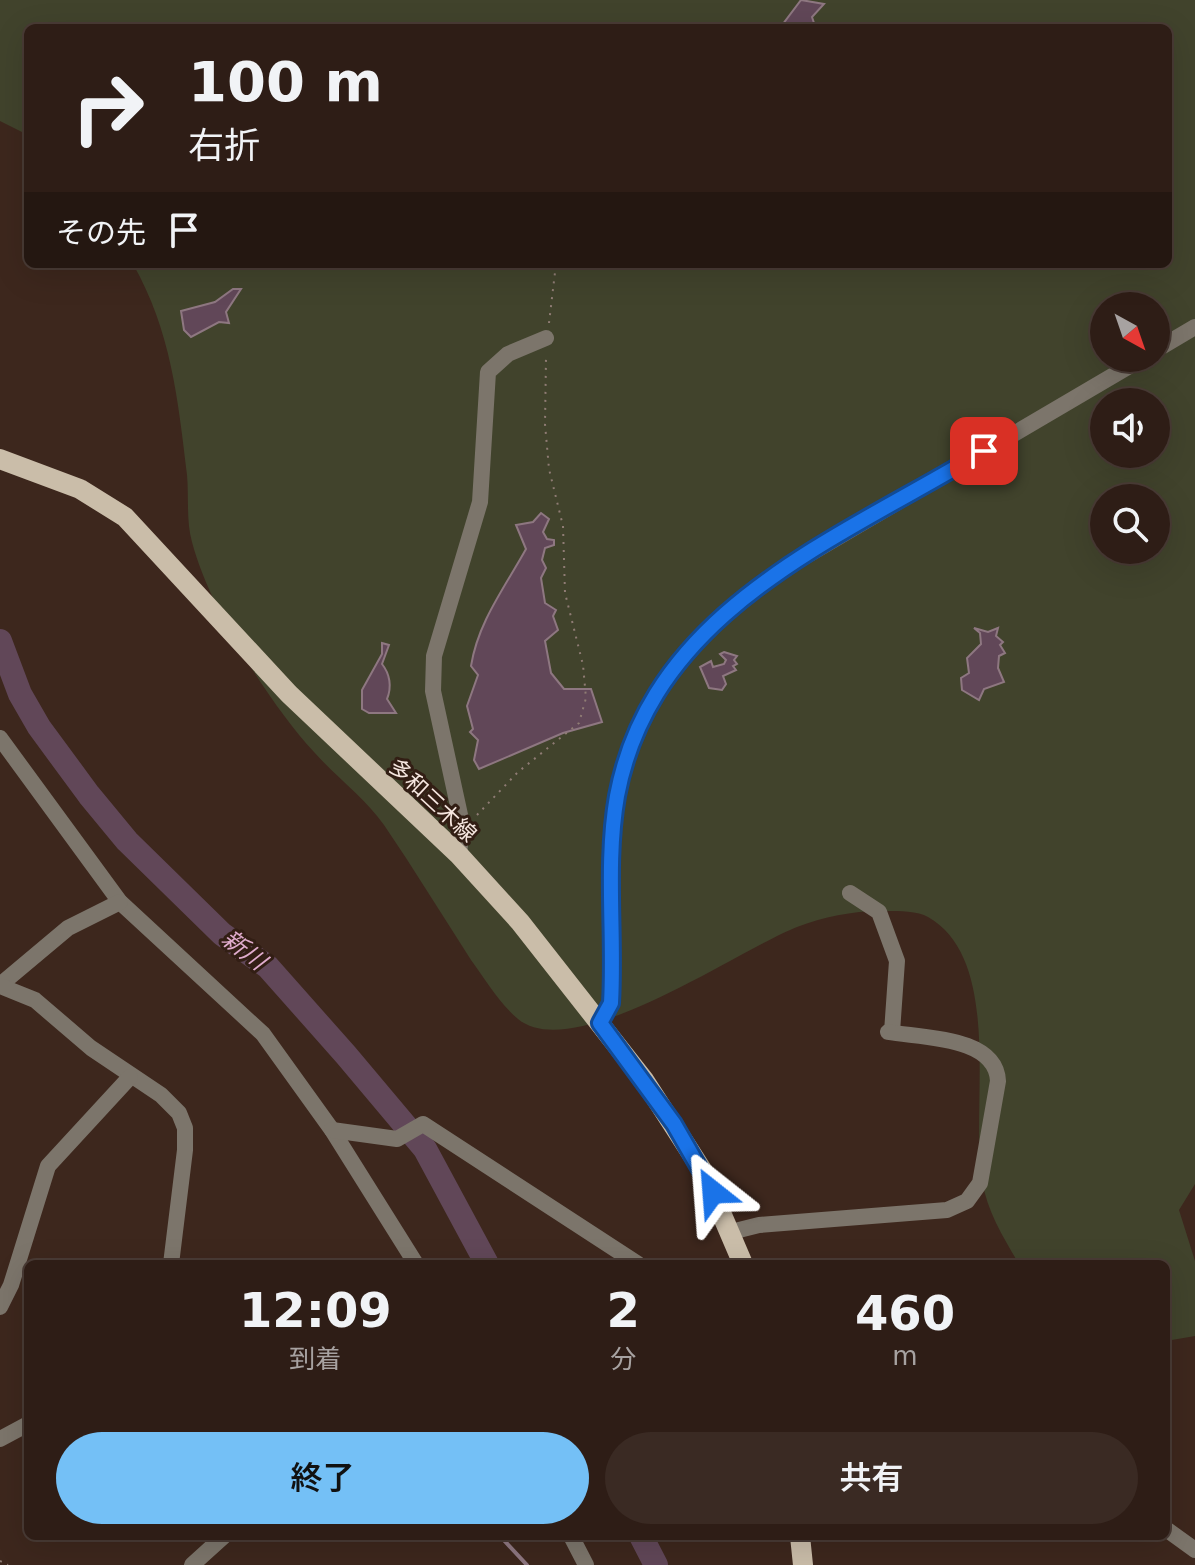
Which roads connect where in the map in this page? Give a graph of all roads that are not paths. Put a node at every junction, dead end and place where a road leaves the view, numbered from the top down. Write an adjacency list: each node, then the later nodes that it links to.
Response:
1 (1195, 327): 3 (street)
2 (546, 338): 7 (street)
3 (1170, 342)
4 (1119, 372): 11 (street)
5 (0, 459): 7 (main road, 多和三木線)
6 (0, 738): 9 (street)
7 (459, 855): 11 (main road, 多和三木線)
8 (850, 893): 14 (street)
9 (120, 902): 10 (street); 13 (street)
10 (0, 986): 12 (street)
11 (600, 1023): 14 (main road, 多和三木線)
12 (130, 1077): 15 (street); 19 (street)
13 (332, 1130): 16 (street); 17 (street)
14 (731, 1232): 18 (main road, 多和三木線)
15 (171, 1260)
16 (413, 1260)
17 (632, 1260)
18 (742, 1260)
19 (0, 1307)
20 (24, 1426): 21 (street)
21 (0, 1439)
22 (1170, 1532): 26 (street)
23 (220, 1540): 27 (street)
24 (573, 1540): 28 (street)
25 (800, 1540): 29 (main road)
26 (1195, 1550)
27 (192, 1565)
28 (586, 1565)
29 (803, 1565)

